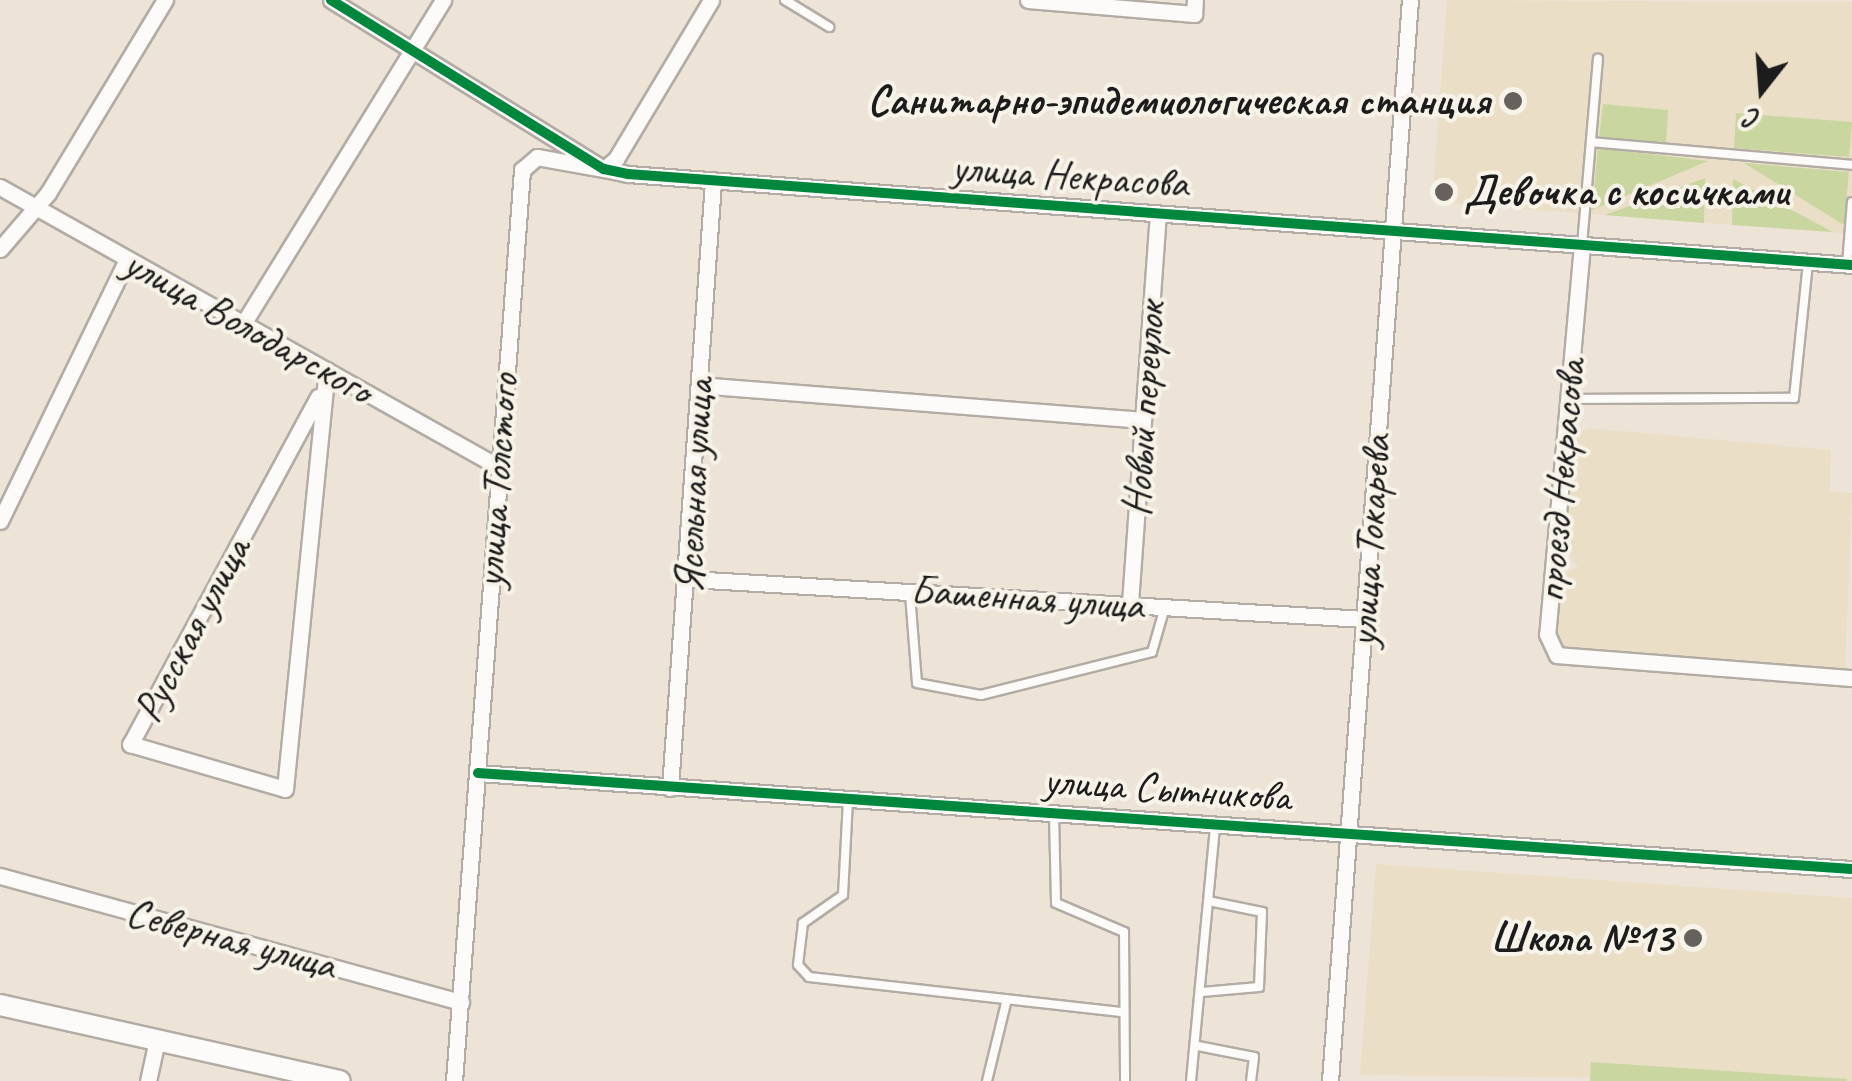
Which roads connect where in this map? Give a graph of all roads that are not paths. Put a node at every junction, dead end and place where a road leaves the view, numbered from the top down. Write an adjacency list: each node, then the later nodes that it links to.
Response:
1 (164, 0): 18 (street)
2 (331, 0): 10 (street, улица Некрасова)
3 (443, 0): 10 (street)
4 (711, 0): 14 (street)
5 (785, 0): 9 (lane)
6 (1028, 0): 7 (street)
7 (1195, 0)
8 (1410, 0): 20 (street, улица Токарева)
9 (829, 27)
10 (411, 50): 14 (street, улица Некрасова); 26 (street)
11 (1598, 59): 12 (lane)
12 (1591, 142): 13 (lane); 21 (lane)
13 (1852, 164)
14 (604, 169): 15 (street, улица Некрасова); 32 (street, улица Толстого)
15 (713, 182): 19 (street, улица Некрасова); 28 (street, Ясельная улица)
16 (0, 187): 18 (street, улица Володарского)
17 (1852, 202): 25 (lane)
18 (34, 205): 22 (street); 23 (street, улица Володарского)
19 (1158, 216): 20 (street, улица Некрасова); 31 (street, Новый переулок)
20 (1393, 231): 21 (street, улица Некрасова); 38 (street, улица Токарева)
21 (1582, 245): 24 (street, улица Некрасова); 30 (street, проезд Некрасова)
22 (0, 249)
23 (127, 260): 26 (street, улица Володарского); 33 (street)
24 (1808, 262): 25 (street, улица Некрасова); 30 (lane)
25 (1850, 265)
26 (243, 324): 27 (street, улица Володарского)
27 (327, 370): 29 (street, Русская улица); 32 (street, улица Володарского)
28 (699, 385): 31 (street); 34 (street, Ясельная улица)
29 (318, 396): 29 (street, Русская улица)
30 (1568, 399): 39 (street, проезд Некрасова)
31 (1143, 420): 36 (street, Новый переулок)
32 (497, 466): 40 (street, улица Толстого)
33 (0, 521)
34 (689, 579): 35 (street, Башенная улица); 41 (street, Ясельная улица)
35 (910, 590): 36 (street, Башенная улица); 37 (lane)
36 (1130, 604): 37 (street, Башенная улица)
37 (1165, 607): 38 (street, Башенная улица)
38 (1364, 620): 45 (street, улица Токарева)
39 (1852, 678)
40 (478, 772): 41 (street, улица Сытникова); 51 (street, улица Толстого)
41 (670, 788): 42 (street, улица Сытникова)
42 (848, 800): 43 (street, улица Сытникова); 50 (lane)
43 (1054, 814): 44 (street, улица Сытникова); 53 (lane)
44 (1216, 824): 45 (street, улица Сытникова); 48 (lane)
45 (1349, 834): 46 (street, улица Сытникова); 64 (street, улица Токарева)
46 (1852, 869)
47 (0, 876): 51 (street, Северная улица)
48 (1209, 901): 49 (lane); 49 (lane)
49 (1202, 992): 55 (lane)
50 (1007, 999): 53 (lane); 60 (lane)
51 (461, 1002): 59 (street, улица Толстого)
52 (0, 1006): 54 (main road)
53 (1123, 1012): 61 (lane)
54 (157, 1040): 56 (main road); 57 (street)
55 (1198, 1046): 62 (lane); 63 (lane)
56 (305, 1077): 58 (main road)
57 (148, 1081)
58 (340, 1081)
59 (454, 1081)
60 (988, 1081)
61 (1125, 1081)
62 (1191, 1081)
63 (1251, 1081)
64 (1330, 1081)

